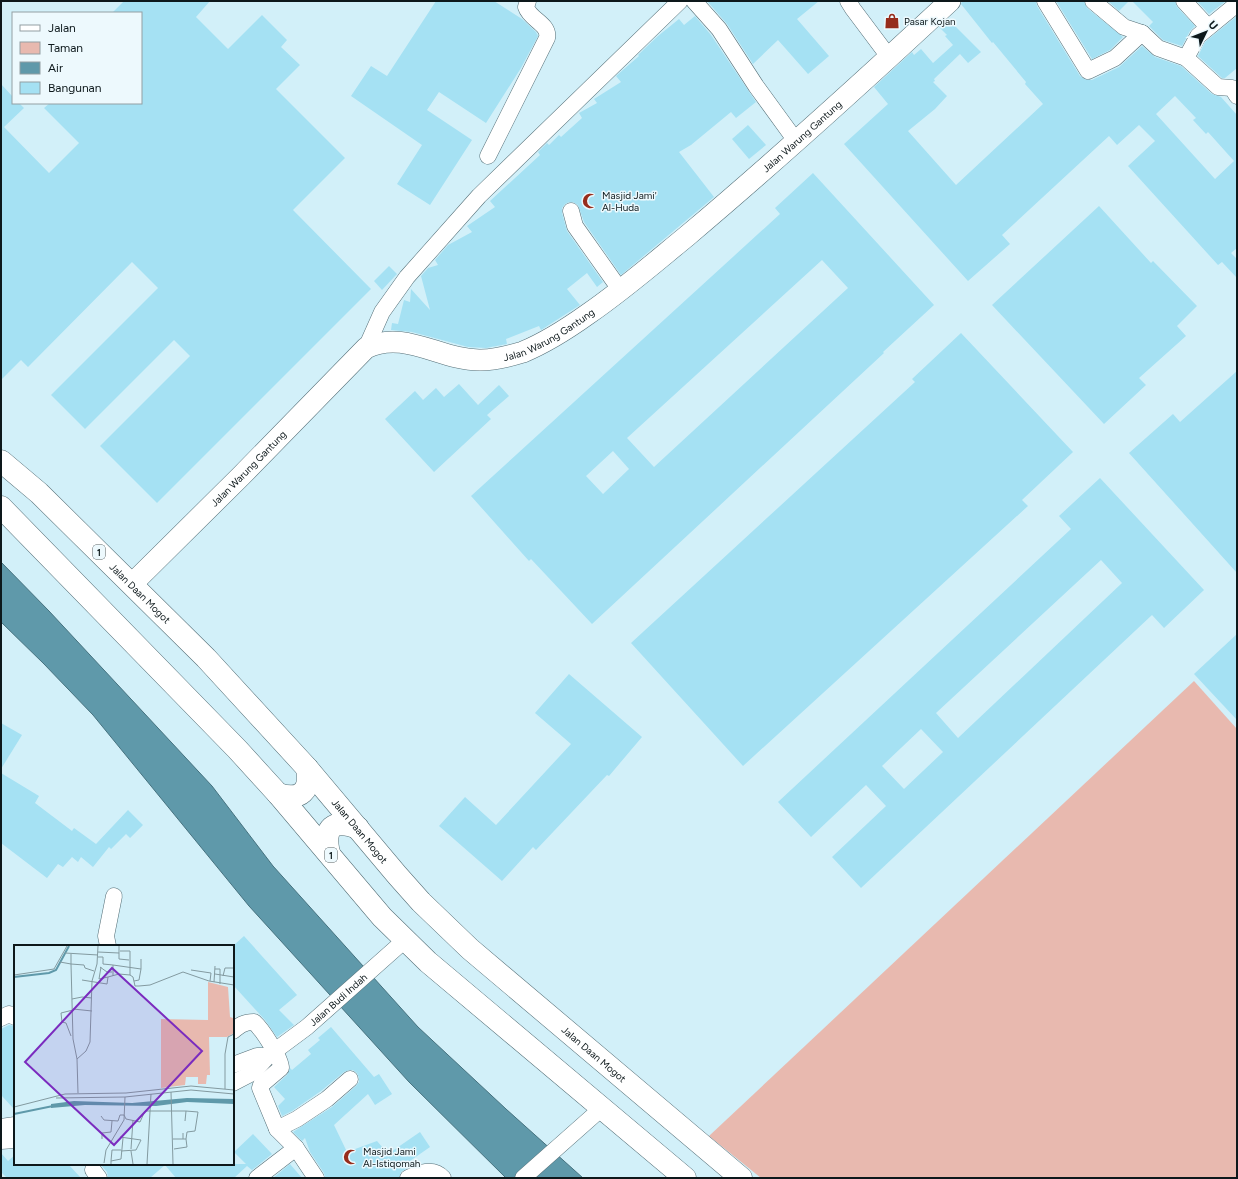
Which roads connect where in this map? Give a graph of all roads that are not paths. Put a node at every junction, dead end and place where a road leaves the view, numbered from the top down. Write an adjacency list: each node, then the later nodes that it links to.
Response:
1 (528, 1): 15 (street)
2 (682, 1): 14 (street); 18 (street)
3 (848, 1): 11 (street)
4 (950, 1): 11 (street, Jalan Warung Gantung)
5 (1045, 1): 10 (street)
6 (1093, 1): 10 (street)
7 (1184, 1): 9 (street)
8 (1237, 4): 9 (street)
9 (1208, 27): 12 (street)
10 (1142, 33): 12 (street)
11 (889, 57): 14 (street, Jalan Warung Gantung)
12 (1186, 58): 13 (street)
13 (1237, 96)
14 (796, 141): 17 (street, Jalan Warung Gantung)
15 (488, 156)
16 (571, 211): 17 (street)
17 (621, 291): 18 (street, Jalan Warung Gantung)
18 (366, 348): 21 (street, Jalan Warung Gantung)
19 (1, 461): 21 (highway, Jalan Daan Mogot / 1)
20 (1, 507): 23 (highway, 1)
21 (132, 584): 22 (highway, Jalan Daan Mogot / 1)
22 (307, 768): 23 (highway); 24 (highway, Jalan Daan Mogot / 1)
23 (278, 794): 25 (highway, 1)
24 (358, 828): 25 (highway); 49 (highway, Jalan Daan Mogot / 1)
25 (328, 853): 27 (highway, 1)
26 (114, 896): 28 (street)
27 (405, 940): 32 (street, Jalan Budi Indah); 36 (highway, 1)
28 (108, 945)
29 (14, 1016): 30 (street)
30 (1, 1018)
31 (234, 1030): 32 (street)
32 (271, 1054): 33 (street, Jalan Budi Indah); 35 (street, Jalan Budi Indah); 39 (street)
33 (234, 1066)
34 (350, 1079): 39 (street)
35 (234, 1082)
36 (594, 1115): 47 (street); 48 (highway, 1)
37 (14, 1125): 38 (street)
38 (1, 1127)
39 (277, 1129): 42 (street)
40 (14, 1140): 41 (street)
41 (1, 1141)
42 (296, 1148): 44 (street); 45 (street)
43 (442, 1177): 46 (street)
44 (258, 1178)
45 (316, 1178)
46 (408, 1178)
47 (523, 1178)
48 (685, 1178)
49 (741, 1178)

